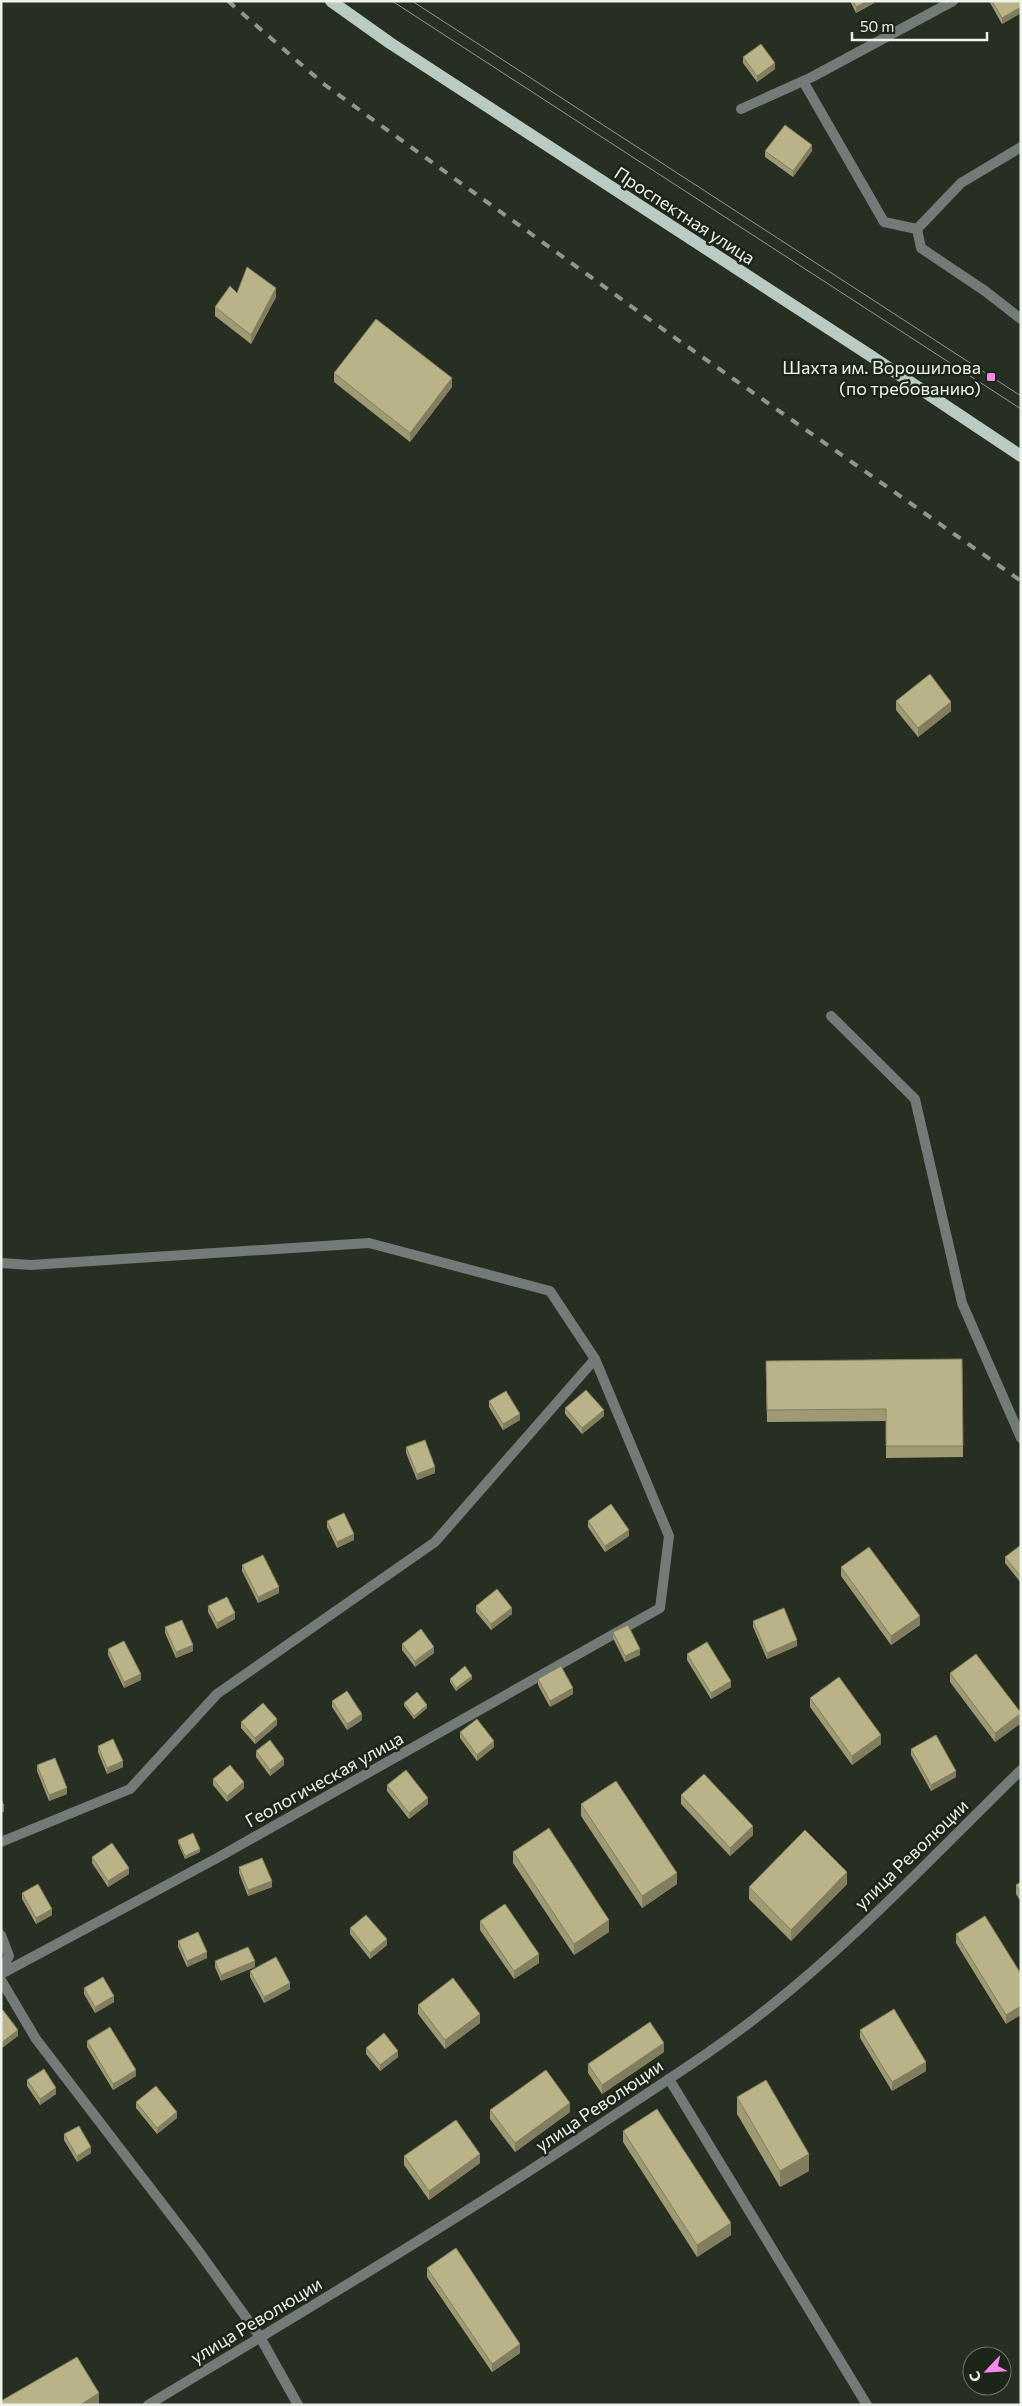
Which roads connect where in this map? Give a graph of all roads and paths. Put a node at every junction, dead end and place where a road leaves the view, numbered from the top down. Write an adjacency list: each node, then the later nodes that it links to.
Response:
1 (330, 1): 8 (main road, Проспектная улица)
2 (952, 1): 3 (street)
3 (803, 81): 4 (street); 6 (street)
4 (741, 109)
5 (1021, 147): 6 (street)
6 (917, 229): 7 (street)
7 (1021, 319)
8 (1021, 456)
9 (831, 1016): 12 (street)
10 (1, 1263): 11 (street)
11 (595, 1359): 14 (street); 16 (street, Геологическая улица)
12 (1021, 1438)
13 (1021, 1770): 18 (street, улица Революции)
14 (1, 1842)
15 (1, 1935): 16 (street)
16 (1, 1972)
17 (1, 1980): 19 (street)
18 (669, 2078): 19 (street, улица Революции); 22 (street)
19 (260, 2337): 20 (street, улица Революции); 21 (street)
20 (148, 2405)
21 (298, 2405)
22 (868, 2405)

